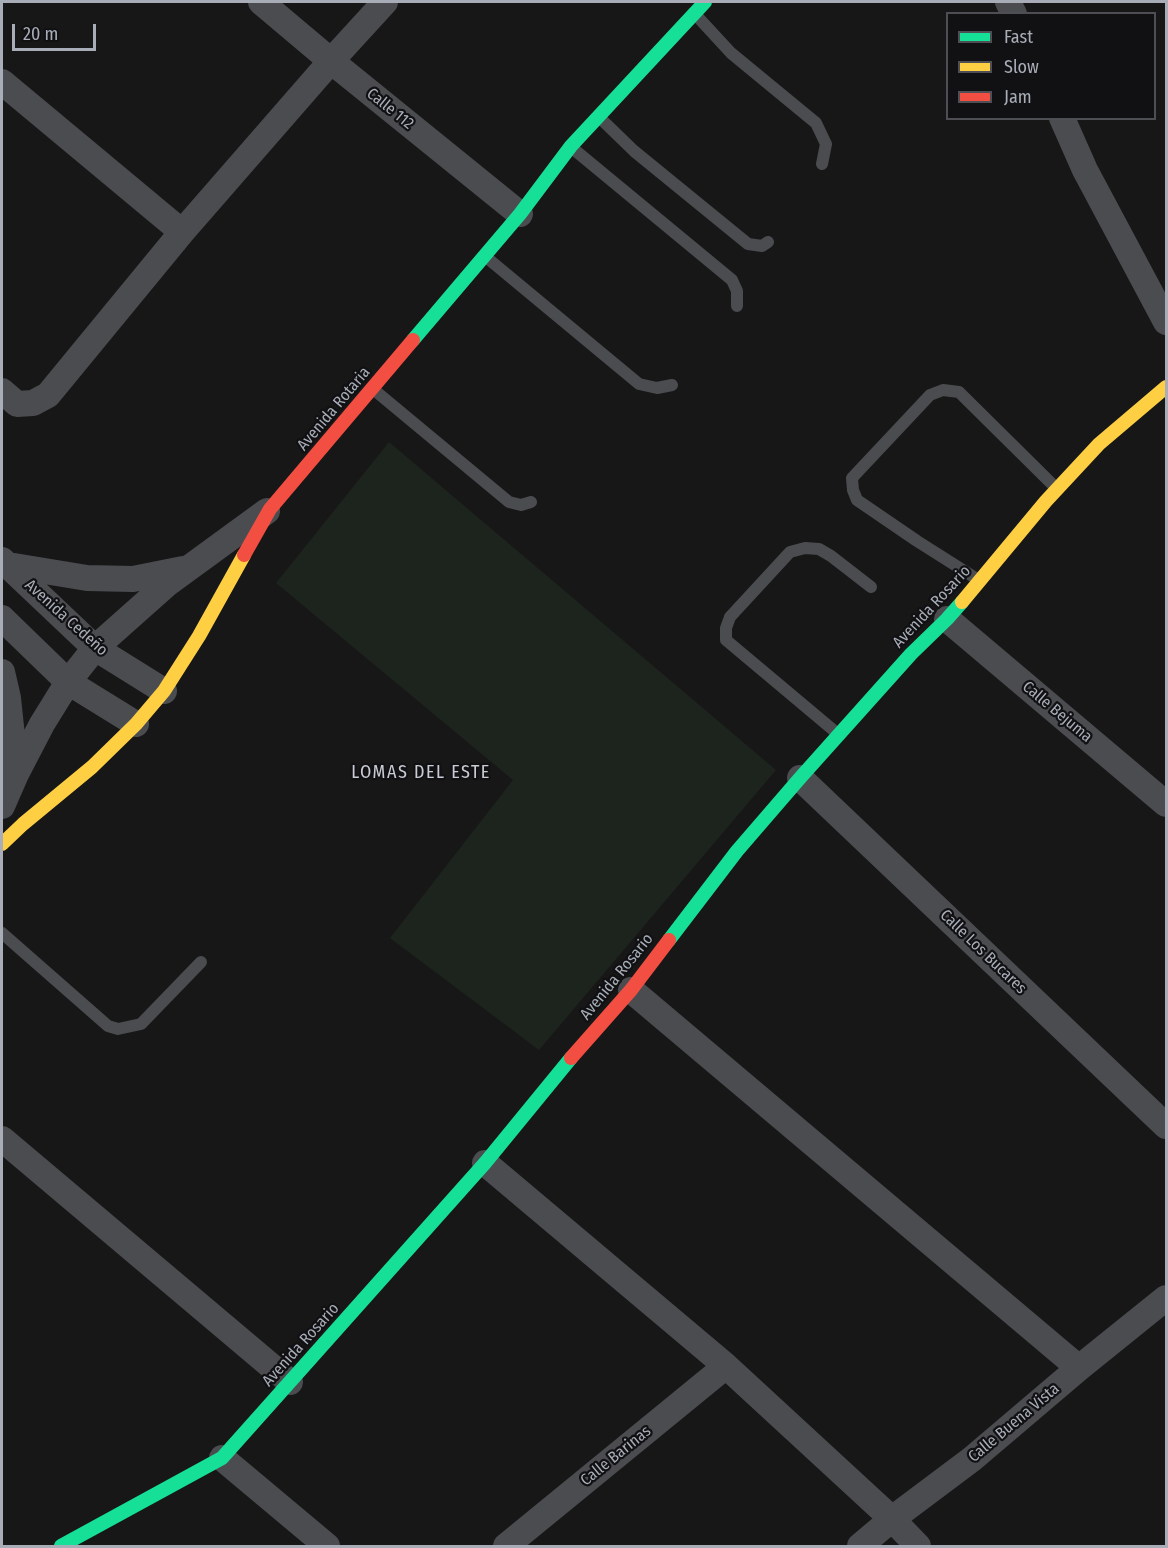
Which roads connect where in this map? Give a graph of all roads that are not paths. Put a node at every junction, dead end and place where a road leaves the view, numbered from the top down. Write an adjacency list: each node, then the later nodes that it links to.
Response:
1 (261, 2): 5 (street, Calle 112)
2 (385, 2): 5 (street)
3 (705, 2): 4 (street, Avenida Rotaria)
4 (694, 13): 7 (street, Avenida Rotaria); 10 (lane)
5 (331, 61): 11 (street, Calle 112); 12 (street)
6 (2, 82): 12 (street)
7 (598, 116): 9 (street, Avenida Rotaria); 13 (lane)
8 (1063, 120): 16 (street)
9 (571, 146): 11 (street, Avenida Rotaria); 15 (lane)
10 (822, 164)
11 (520, 214): 14 (street, Avenida Rotaria)
12 (182, 232): 20 (street)
13 (768, 242)
14 (485, 256): 17 (lane); 19 (street, Avenida Rotaria)
15 (737, 306)
16 (1167, 322)
17 (672, 385)
18 (1167, 387): 21 (street, Avenida Rosario)
19 (373, 389): 22 (lane); 23 (street, Avenida Rotaria)
20 (2, 391)
21 (1057, 489): 26 (street, Avenida Rosario); 26 (lane)
22 (531, 502)
23 (270, 509): 25 (street); 33 (street, Avenida Rotaria)
24 (5, 562): 25 (street); 30 (street, Avenida Cedeño)
25 (189, 567): 30 (street)
26 (979, 581): 29 (street, Avenida Rosario)
27 (871, 587): 35 (lane)
28 (2, 618): 32 (street)
29 (947, 619): 35 (street, Avenida Rosario); 38 (street, Calle Bejuma)
30 (95, 648): 32 (street); 33 (street, Avenida Cedeño)
31 (2, 672): 36 (street)
32 (68, 682): 34 (street); 36 (street)
33 (164, 691): 34 (street, Avenida Rotaria)
34 (135, 724): 40 (street, Avenida Rotaria)
35 (839, 735): 37 (street, Avenida Rosario)
36 (16, 774): 39 (street)
37 (800, 778): 43 (street, Avenida Rosario); 44 (street, Calle Los Bucares)
38 (1167, 804)
39 (2, 806)
40 (2, 844)
41 (2, 933): 42 (lane)
42 (201, 962)
43 (631, 990): 46 (street, Avenida Rosario); 49 (street)
44 (1167, 1126)
45 (2, 1139): 50 (street)
46 (485, 1163): 48 (street); 50 (street, Avenida Rosario)
47 (1167, 1298): 49 (street, Calle Buena Vista)
48 (726, 1366): 52 (street); 55 (street, Calle Barinas)
49 (1079, 1368): 52 (street, Calle Buena Vista)
50 (290, 1382): 51 (street, Avenida Rosario)
51 (222, 1458): 53 (street, Avenida Rosario); 54 (street)
52 (892, 1519): 56 (street, Calle Buena Vista); 57 (street)
53 (61, 1546)
54 (327, 1546)
55 (506, 1546)
56 (860, 1546)
57 (918, 1546)

